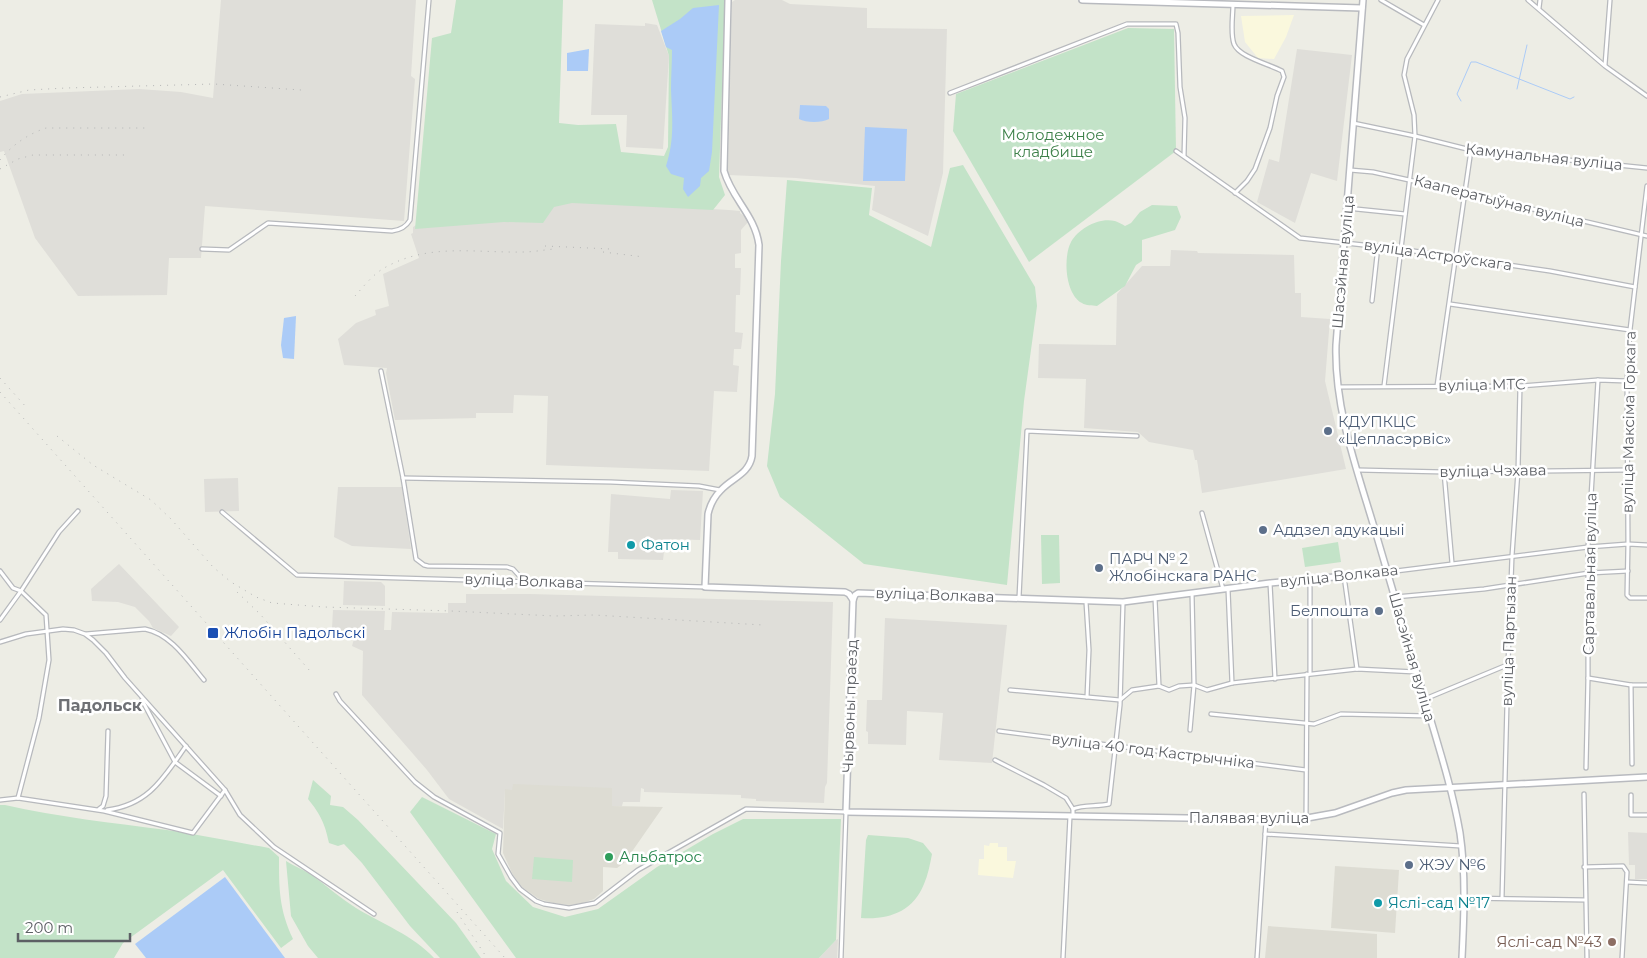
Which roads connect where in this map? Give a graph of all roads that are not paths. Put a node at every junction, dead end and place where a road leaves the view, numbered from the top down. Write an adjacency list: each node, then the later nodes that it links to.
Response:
1 (429, 0): 35 (street)
2 (728, 0): 56 (street)
3 (1082, 0): 11 (street)
4 (1363, 0): 12 (street, Шасэйная вуліца)
5 (1381, 0): 14 (street)
6 (1438, 0): 14 (street)
7 (1528, 0): 13 (street)
8 (1540, 0): 13 (street)
9 (1610, 0): 15 (street)
10 (1251, 2): 11 (street); 12 (street)
11 (1233, 4): 27 (street)
12 (1362, 8): 18 (street, Шасэйная вуліца)
13 (1539, 8): 15 (street)
14 (1424, 25): 19 (street)
15 (1605, 66): 17 (street)
16 (950, 93): 22 (street)
17 (1647, 96)
18 (1353, 123): 19 (street, Камунальная вуліца); 24 (street, Шасэйная вуліца)
19 (1415, 136): 20 (street, Камунальная вуліца); 25 (street)
20 (1471, 150): 23 (street, Камунальная вуліца); 28 (street)
21 (1176, 151): 22 (street, вуліца Астроўскага)
22 (1184, 156): 27 (street, вуліца Астроўскага)
23 (1647, 168)
24 (1350, 170): 25 (street, Кааператыўная вуліца); 33 (street, Шасэйная вуліца)
25 (1409, 180): 28 (street, Кааператыўная вуліца); 30 (street)
26 (1647, 186): 31 (street, вуліца Максіма Горкага)
27 (1235, 193): 33 (street, вуліца Астроўскага)
28 (1465, 193): 31 (street, Кааператыўная вуліца); 37 (street)
29 (1356, 209): 30 (street)
30 (1405, 214): 36 (street)
31 (1640, 234): 32 (street, Кааператыўная вуліца); 38 (street, вуліца Максіма Горкага)
32 (1647, 236)
33 (1345, 242): 34 (street, вуліца Астроўскага); 48 (street, Шасэйная вуліца)
34 (1378, 246): 36 (street, вуліца Астроўскага); 39 (street)
35 (202, 249)
36 (1400, 249): 37 (street, вуліца Астроўскага); 45 (street)
37 (1456, 258): 38 (street, вуліца Астроўскага); 40 (street)
38 (1635, 287): 41 (street, вуліца Максіма Горкага)
39 (1372, 301)
40 (1450, 304): 41 (street); 46 (street)
41 (1630, 330): 44 (street, вуліца Максіма Горкага)
42 (382, 372): 55 (street)
43 (1598, 380): 44 (street, вуліца МТС); 47 (street, вуліца МТС); 50 (street, Сартавальная вуліца)
44 (1627, 381): 52 (street, вуліца Максіма Горкага)
45 (1384, 386): 46 (street, вуліца МТС); 48 (street, вуліца МТС)
46 (1437, 386): 47 (street, вуліца МТС)
47 (1520, 386): 53 (street, вуліца Партызан)
48 (1337, 387): 51 (street, Шасэйная вуліца)
49 (1137, 436): 81 (street)
50 (1592, 469): 52 (street, вуліца Чэхава); 53 (street, вуліца Чэхава); 62 (street, Сартавальная вуліца)
51 (1358, 470): 54 (street, вуліца Чэхава); 67 (street, Шасэйная вуліца)
52 (1627, 470): 60 (street, вуліца Максіма Горкага)
53 (1518, 471): 54 (street, вуліца Чэхава); 63 (street, вуліца Партызан)
54 (1444, 472): 64 (street)
55 (402, 478): 56 (street); 71 (street)
56 (720, 490): 74 (street)
57 (78, 511): 76 (street)
58 (222, 512): 71 (street, вуліца Волкава)
59 (1202, 513): 75 (street)
60 (1628, 544): 61 (street, вуліца Волкава); 62 (street, вуліца Волкава); 66 (street, вуліца Максіма Горкага)
61 (1647, 545)
62 (1588, 547): 63 (street, вуліца Волкава); 68 (street, Сартавальная вуліца)
63 (1512, 556): 64 (street, вуліца Волкава); 73 (street, вуліца Партызан)
64 (1452, 563): 67 (street, вуліца Волкава)
65 (0, 571): 76 (street)
66 (1628, 571): 68 (street); 80 (street, вуліца Максіма Горкага)
67 (1388, 572): 69 (street, вуліца Волкава); 78 (street, Шасэйная вуліца)
68 (1589, 573): 73 (street); 93 (street, Сартавальная вуліца)
69 (1344, 576): 70 (street, вуліца Волкава); 90 (street)
70 (1310, 580): 72 (street, вуліца Волкава); 92 (street)
71 (524, 581): 74 (street, вуліца Волкава)
72 (1270, 583): 75 (street, вуліца Волкава); 94 (street)
73 (1511, 584): 78 (street); 89 (street, вуліца Партызан)
74 (704, 587): 82 (street, вуліца Волкава)
75 (1226, 589): 77 (street, вуліца Волкава); 96 (street)
76 (21, 591): 85 (street); 86 (street)
77 (1192, 593): 79 (street, вуліца Волкава); 97 (street)
78 (1395, 597): 91 (street, Шасэйная вуліца)
79 (1154, 598): 84 (street, вуліца Волкава); 100 (street)
80 (1647, 598)
81 (1019, 599): 82 (street, вуліца Волкава); 83 (street, вуліца Волкава)
82 (853, 600): 132 (street, Чырвоны праезд)
83 (1086, 602): 84 (street, вуліца Волкава); 104 (street)
84 (1123, 602): 106 (street)
85 (0, 620)
86 (46, 631): 87 (street); 88 (street); 127 (street)
87 (85, 634): 95 (street); 102 (street)
88 (0, 642)
89 (1508, 664): 105 (street); 121 (street, вуліца Партызан)
90 (1358, 670): 91 (street); 92 (street)
91 (1417, 672): 105 (street, Шасэйная вуліца)
92 (1308, 674): 94 (street); 109 (street)
93 (1588, 678): 98 (street); 118 (street, Сартавальная вуліца)
94 (1275, 679): 96 (street)
95 (204, 680)
96 (1232, 683): 97 (street)
97 (1194, 685): 100 (street); 110 (street)
98 (1631, 685): 99 (street); 117 (street)
99 (1647, 685)
100 (1159, 686): 106 (street)
101 (1010, 690): 104 (street)
102 (140, 694): 113 (street); 116 (street)
103 (336, 694): 132 (street)
104 (1087, 696): 106 (street)
105 (1425, 699): 108 (street, Шасэйная вуліца)
106 (1120, 700): 114 (street)
107 (1211, 714): 109 (street)
108 (1430, 716): 109 (street); 122 (street, Шасэйная вуліца)
109 (1307, 724): 119 (street)
110 (1190, 730)
111 (108, 731): 130 (street)
112 (999, 731): 114 (street, вуліца 40 год Кастрычніка)
113 (186, 746): 116 (street); 123 (street)
114 (1116, 747): 119 (street, вуліца 40 год Кастрычніка); 129 (street)
115 (996, 760): 129 (street)
116 (174, 762): 126 (street); 131 (street)
117 (1632, 764)
118 (1586, 768)
119 (1306, 770): 136 (street)
120 (1647, 777): 121 (street, Палявая вуліца)
121 (1505, 784): 122 (street, Палявая вуліца); 143 (street, вуліца Партызан)
122 (1449, 787): 136 (street, Палявая вуліца); 138 (street, Шасэйная вуліца)
123 (225, 790): 126 (street); 145 (street)
124 (1584, 794): 139 (street)
125 (1631, 795): 133 (street)
126 (220, 796): 131 (street)
127 (18, 798): 128 (street); 130 (street)
128 (0, 800)
129 (1073, 809): 134 (street)
130 (98, 810): 131 (street)
131 (104, 811)
132 (846, 812): 134 (street, Палявая вуліца); 146 (street, Чырвоны праезд)
133 (1647, 815)
134 (1071, 816): 135 (street, Палявая вуліца); 147 (street)
135 (1266, 819): 136 (street, Палявая вуліца); 137 (street)
136 (1306, 819)
137 (1265, 834): 138 (street); 148 (street)
138 (1461, 846): 142 (street, Шасэйная вуліца)
139 (1584, 867): 140 (street); 144 (street)
140 (1626, 882): 141 (street); 151 (street)
141 (1647, 883)
142 (1464, 898): 143 (street); 149 (street, Шасэйная вуліца)
143 (1502, 898): 144 (street)
144 (1585, 900): 150 (street)
145 (374, 914)
146 (841, 958)
147 (1063, 958)
148 (1257, 958)
149 (1462, 958)
150 (1587, 958)
151 (1622, 958)

